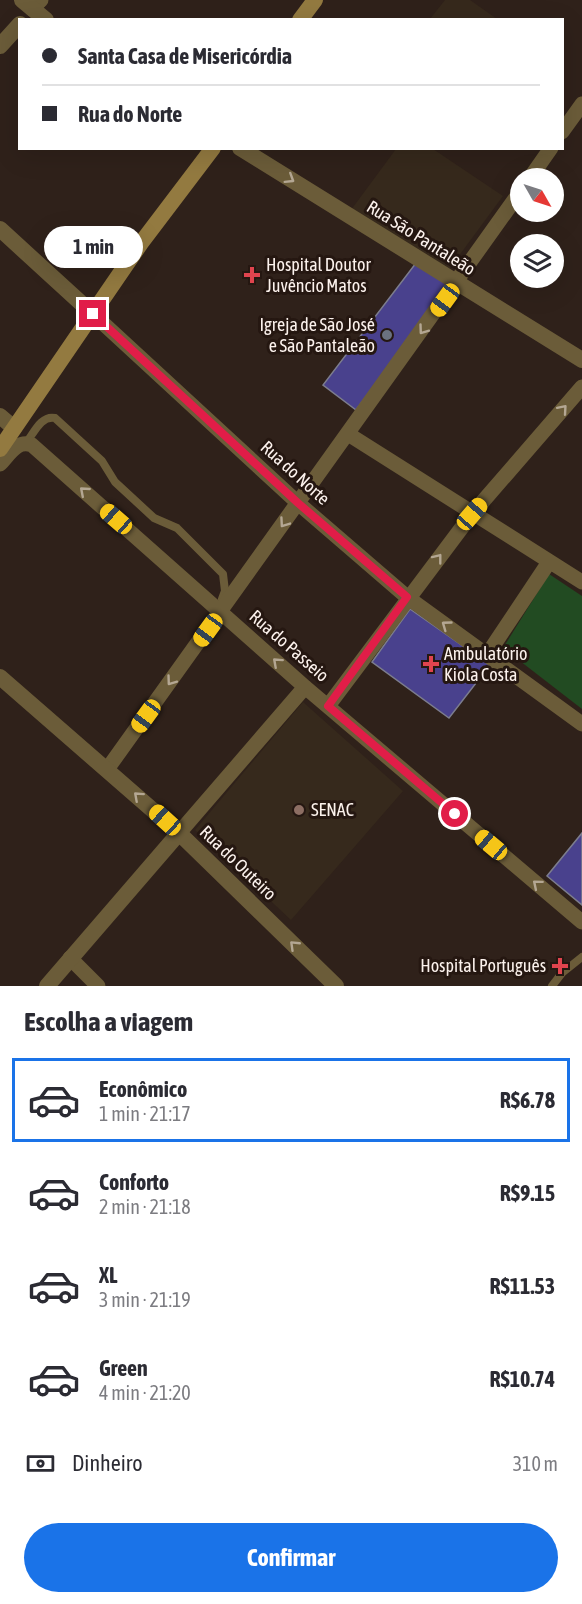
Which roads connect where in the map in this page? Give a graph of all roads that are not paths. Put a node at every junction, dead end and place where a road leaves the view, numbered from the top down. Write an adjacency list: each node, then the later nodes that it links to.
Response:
1 (315, 0): 2 (main road)
2 (302, 18)
3 (18, 26): 4 (street)
4 (0, 46)
5 (582, 104): 6 (street)
6 (564, 129)
7 (211, 150): 14 (main road)
8 (243, 150): 13 (street, Rua São Pantaleão, one-way to 13)
9 (550, 150): 10 (street)
10 (537, 168)
11 (510, 206): 13 (street)
12 (0, 229): 14 (street, Rua do Norte)
13 (457, 283): 15 (street, Rua São Pantaleão); 19 (street, one-way to 19)
14 (93, 314): 18 (main road); 23 (street, Rua do Norte)
15 (582, 360)
16 (582, 387): 24 (street, one-way to 16)
17 (0, 416): 18 (street)
18 (14, 428): 21 (main road)
19 (348, 434): 23 (street); 24 (street)
20 (26, 443): 22 (street); 28 (street, Rua do Passeio, one-way to 20); 28 (lane)
21 (0, 449)
22 (0, 464)
23 (298, 503): 27 (street, Rua do Norte); 28 (street, one-way to 28)
24 (472, 514): 25 (street); 27 (street, one-way to 24)
25 (549, 562): 26 (street); 29 (street)
26 (582, 582)
27 (407, 597): 29 (street, Rua do Norte, one-way to 27); 32 (street)
28 (219, 610): 31 (street, Rua do Passeio, one-way to 28); 34 (street, one-way to 34)
29 (487, 655): 33 (street, Rua do Norte)
30 (0, 677): 34 (street, Rua do Outeiro)
31 (305, 687): 32 (street, Rua do Passeio); 35 (street)
32 (328, 706): 36 (street, Rua do Passeio, one-way to 32)
33 (582, 724)
34 (108, 768): 35 (street, Rua do Outeiro, one-way to 34)
35 (179, 833): 38 (street); 41 (street, Rua do Outeiro, one-way to 35)
36 (582, 922)
37 (582, 957): 42 (lane)
38 (70, 958): 39 (street); 40 (street)
39 (47, 986)
40 (98, 986)
41 (336, 986)
42 (552, 986)

